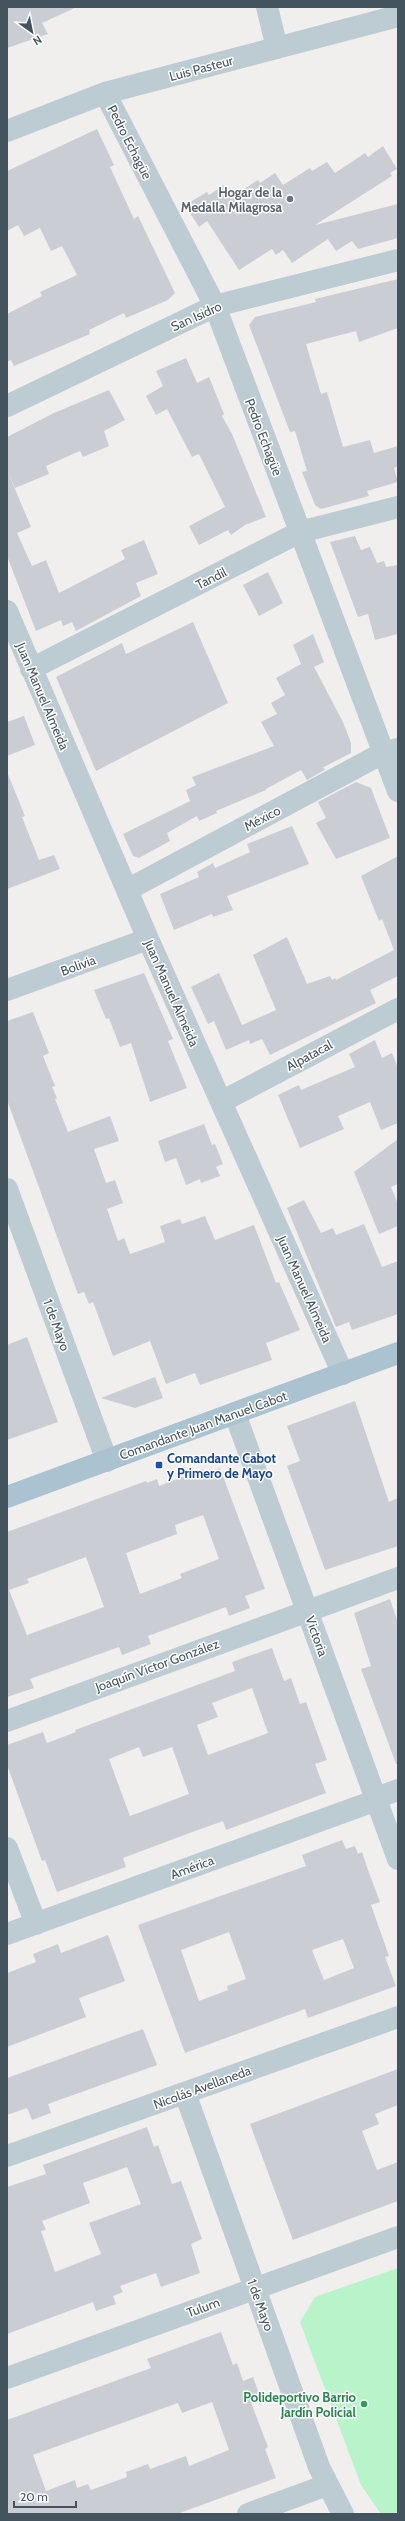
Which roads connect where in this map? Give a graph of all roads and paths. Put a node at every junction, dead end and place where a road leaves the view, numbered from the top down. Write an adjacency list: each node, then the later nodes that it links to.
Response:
1 (267, 7): 3 (street)
2 (398, 16): 3 (street, Luis Pasteur)
3 (277, 48): 4 (street, Luis Pasteur)
4 (105, 93): 5 (street, Luis Pasteur); 7 (street, Pedro Echagüe)
5 (7, 131)
6 (398, 260): 7 (street, San Isidro)
7 (215, 306): 8 (street, San Isidro); 10 (street, Pedro Echagüe)
8 (7, 406)
9 (398, 507): 10 (street, Tandil)
10 (300, 532): 12 (street, Tandil); 13 (street, Pedro Echagüe)
11 (7, 611): 12 (street, Juan Manuel Almeida)
12 (32, 670): 15 (street, Juan Manuel Almeida)
13 (391, 751): 14 (street, Pedro Echagüe); 15 (street, México)
14 (398, 791)
15 (127, 890): 16 (street, Juan Manuel Almeida)
16 (148, 939): 17 (street, Bolivia); 19 (street, Juan Manuel Almeida)
17 (7, 990)
18 (398, 1009): 19 (street, Alpatacal)
19 (221, 1102): 22 (street, Juan Manuel Almeida)
20 (7, 1189): 24 (street, 1 de Mayo)
21 (398, 1354): 22 (main road, Comandante Juan Manuel Cabot)
22 (342, 1374): 23 (main road, Comandante Juan Manuel Cabot)
23 (235, 1414): 24 (main road, Comandante Juan Manuel Cabot); 27 (street, Victoria)
24 (106, 1461): 25 (main road, Comandante Juan Manuel Cabot)
25 (7, 1497)
26 (398, 1578): 27 (street, Joaquín Víctor González)
27 (307, 1610): 28 (street, Joaquín Víctor González); 30 (street, Victoria)
28 (7, 1721)
29 (398, 1790): 30 (street, América)
30 (377, 1799): 32 (street, Victoria); 33 (street, América)
31 (7, 1848): 33 (street)
32 (398, 1859)
33 (36, 1924): 34 (street, América)
34 (7, 1934)
35 (398, 2017): 36 (street, Nicolás Avellaneda)
36 (184, 2093): 37 (street, Nicolás Avellaneda); 39 (street, 1 de Mayo)
37 (7, 2156)
38 (398, 2237): 39 (street, Tulum)
39 (255, 2289): 40 (street, Tulum); 41 (street, 1 de Mayo)
40 (7, 2378)
41 (327, 2485): 42 (street); 43 (street, 1 de Mayo)
42 (248, 2514)
43 (343, 2514)

